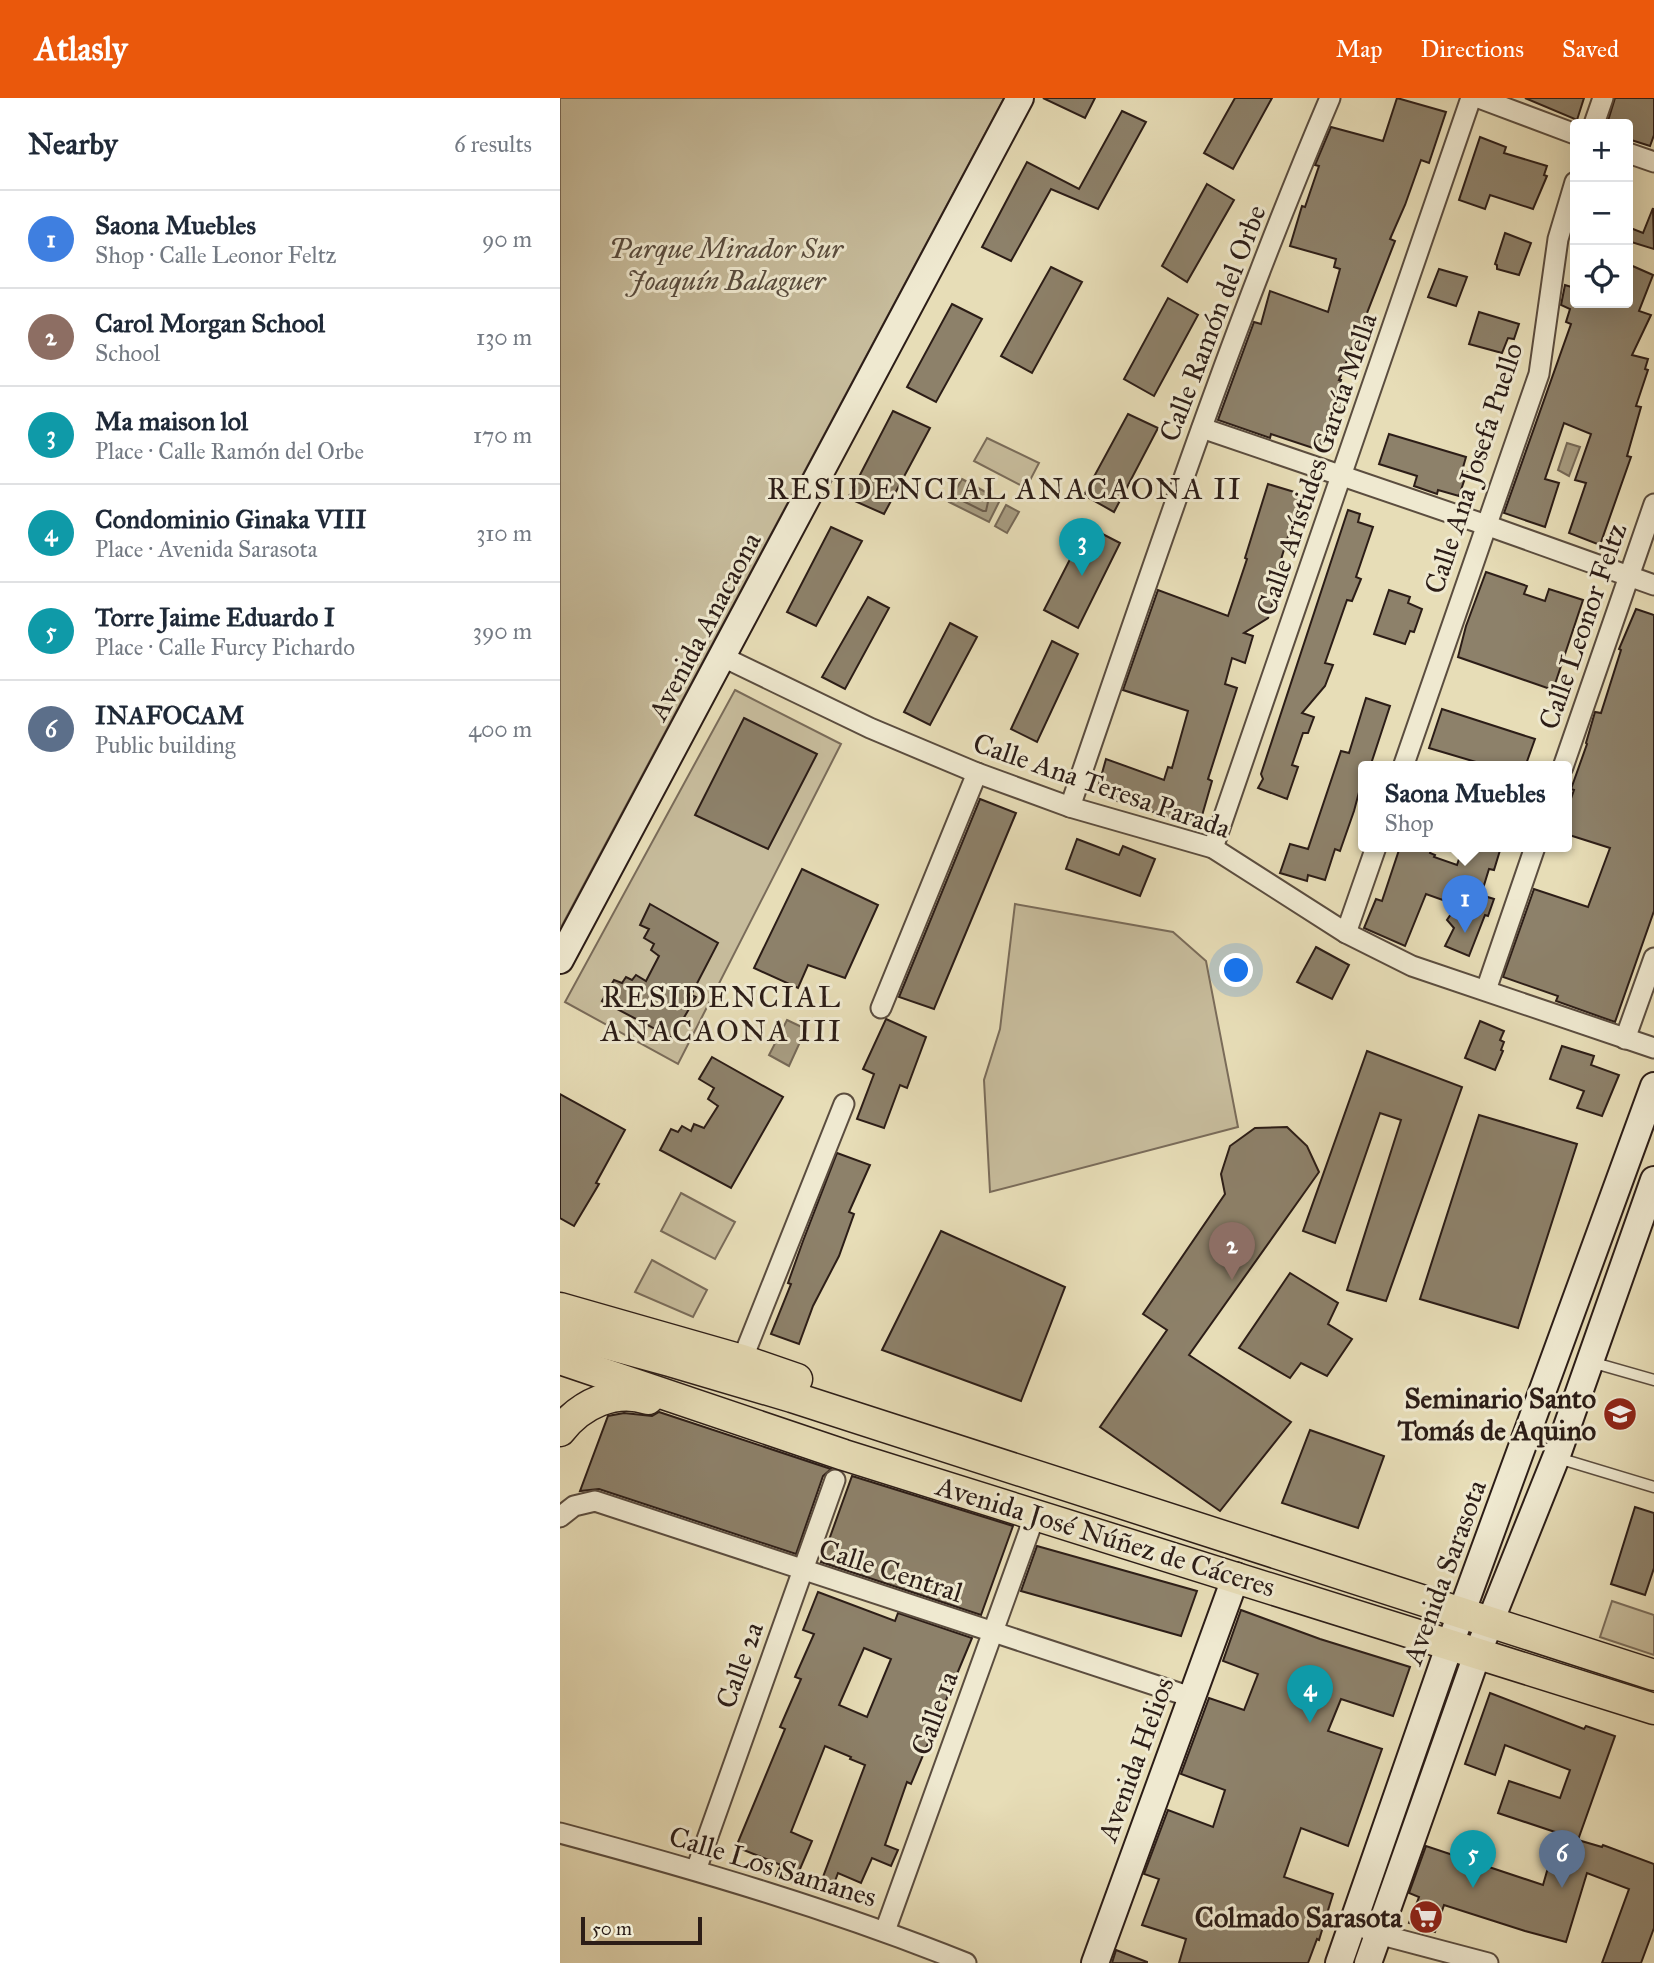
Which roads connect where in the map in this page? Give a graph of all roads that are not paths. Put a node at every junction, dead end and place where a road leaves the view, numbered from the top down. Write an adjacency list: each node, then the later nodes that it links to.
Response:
1 (1020, 98): 17 (main road, Avenida Anacaona)
2 (1330, 98): 11 (street, Calle Ramón del Orbe)
3 (1471, 98): 12 (street, Calle Arístides García Mella)
4 (1479, 98): 7 (street)
5 (1604, 98): 6 (street)
6 (1596, 119)
7 (1570, 132)
8 (1633, 155): 9 (street)
9 (1654, 162)
10 (1575, 182): 14 (street, Calle Ana Josefa Puello)
11 (1202, 428): 12 (street); 21 (street, Calle Ramón del Orbe)
12 (1343, 475): 14 (street); 22 (street, Calle Arístides García Mella)
13 (1654, 504): 15 (street, Calle Leonor Feltz)
14 (1486, 525): 15 (street); 18 (street, Calle Ana Josefa Puello)
15 (1628, 576): 16 (street); 19 (street, Calle Leonor Feltz)
16 (1654, 585)
17 (723, 657): 20 (street, Calle Ana Teresa Parada); 27 (main road, Avenida Anacaona)
18 (1405, 761)
19 (1565, 761)
20 (977, 773): 21 (street, Calle Ana Teresa Parada); 29 (street)
21 (1070, 807): 22 (street, Calle Ana Teresa Parada)
22 (1213, 848): 25 (street, Calle Ana Teresa Parada)
23 (1374, 852): 25 (street)
24 (1533, 852): 28 (street)
25 (1346, 933): 28 (street, Calle Ana Teresa Parada)
26 (1654, 958): 30 (street)
27 (560, 960)
28 (1486, 990): 30 (street, Calle Ana Teresa Parada)
29 (881, 1008)
30 (1625, 1039): 31 (street, Calle Ana Teresa Parada)
31 (1654, 1048)
32 (1654, 1086): 56 (main road, Avenida Sarasota)
33 (844, 1104): 38 (street)
34 (1654, 1180): 39 (main road, Avenida Sarasota)
35 (560, 1308): 38 (main road)
36 (560, 1331): 44 (main road, Avenida José Núñez de Cáceres)
37 (560, 1359): 41 (main road, Avenida José Núñez de Cáceres)
38 (742, 1360): 44 (main road)
39 (1591, 1362): 40 (lane); 43 (main road, Avenida Sarasota)
40 (1654, 1380)
41 (750, 1422): 42 (main road); 47 (main road, Avenida José Núñez de Cáceres)
42 (560, 1431)
43 (1557, 1455): 46 (lane); 56 (main road, Avenida Sarasota)
44 (1004, 1465): 47 (main road); 50 (main road, Avenida José Núñez de Cáceres)
45 (835, 1480): 54 (street, Calle 2a)
46 (1654, 1487)
47 (996, 1503): 49 (main road, Avenida José Núñez de Cáceres)
48 (567, 1511): 54 (street, Calle Central)
49 (1035, 1515): 52 (main road, Avenida José Núñez de Cáceres); 57 (street, Calle 1a)
50 (1160, 1516): 51 (main road, Avenida José Núñez de Cáceres); 52 (main road)
51 (1198, 1527): 53 (main road); 56 (main road, Avenida José Núñez de Cáceres)
52 (1148, 1549): 53 (main road, Avenida José Núñez de Cáceres)
53 (1187, 1562): 55 (main road, Avenida José Núñez de Cáceres)
54 (803, 1570): 57 (street, Calle Central); 64 (street, Calle 2a)
55 (1236, 1576): 58 (main road, Avenida José Núñez de Cáceres); 61 (main road, Avenida Helios)
56 (1476, 1617): 58 (main road, Avenida Sarasota); 59 (main road, Avenida Sarasota); 60 (main road, Avenida José Núñez de Cáceres)
57 (992, 1632): 61 (street, Calle Central); 66 (street, Calle 1a)
58 (1450, 1644): 59 (main road, Avenida José Núñez de Cáceres); 65 (main road, Avenida Sarasota)
59 (1478, 1652): 62 (main road, Avenida José Núñez de Cáceres); 67 (main road, Avenida Sarasota)
60 (1654, 1675)
61 (1191, 1696): 69 (main road, Avenida Helios)
62 (1654, 1709)
63 (560, 1833): 64 (street, Calle Los Samanes)
64 (696, 1870): 66 (street, Calle Los Samanes)
65 (1353, 1923): 67 (street); 70 (main road, Avenida Sarasota)
66 (886, 1931): 68 (street, Calle Los Samanes)
67 (1378, 1934): 71 (main road, Avenida Sarasota); 72 (street)
68 (966, 1963)
69 (1095, 1963)
70 (1339, 1963)
71 (1368, 1963)
72 (1488, 1963)

